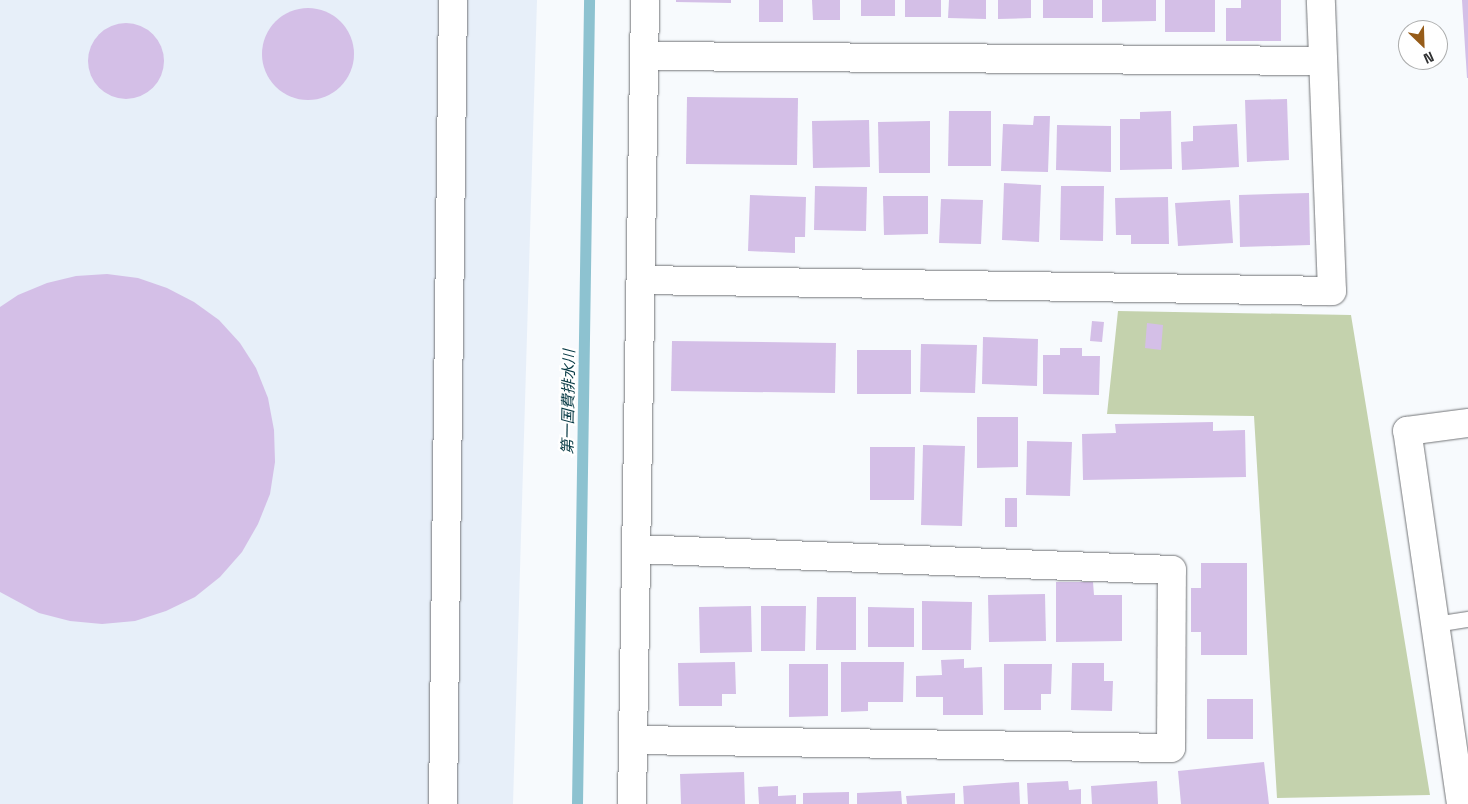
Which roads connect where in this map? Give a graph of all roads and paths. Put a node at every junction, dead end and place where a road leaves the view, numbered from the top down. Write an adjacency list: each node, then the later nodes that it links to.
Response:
1 (453, 0): 13 (street)
2 (646, 0): 4 (street)
3 (1321, 0): 5 (street)
4 (645, 56): 5 (street); 6 (street)
5 (1323, 61): 6 (street)
6 (641, 280): 8 (street)
7 (1468, 423): 10 (street)
8 (636, 549): 11 (street); 11 (street)
9 (1468, 619): 10 (lane)
10 (1435, 624): 12 (street)
11 (632, 740): 14 (street)
12 (1460, 743): 15 (street)
13 (443, 804)
14 (632, 804)
15 (1461, 804)

